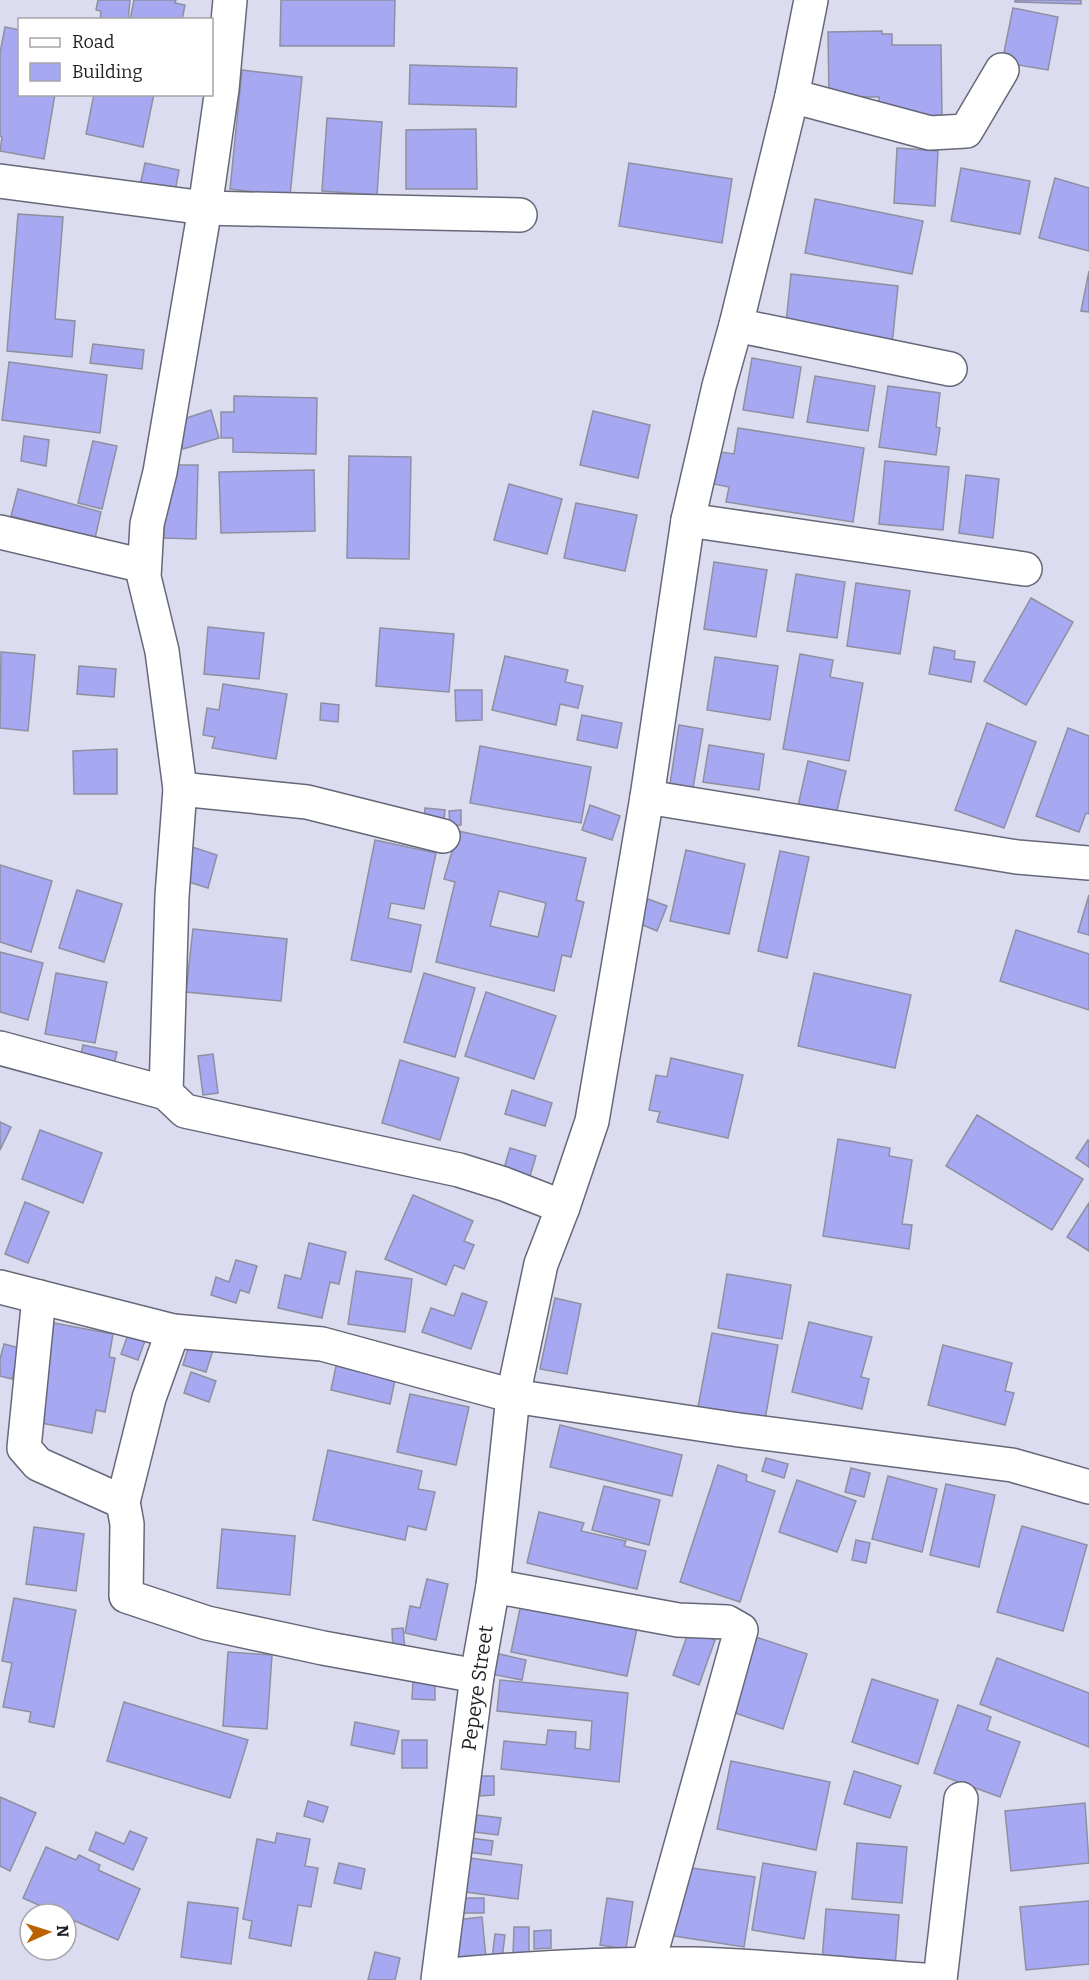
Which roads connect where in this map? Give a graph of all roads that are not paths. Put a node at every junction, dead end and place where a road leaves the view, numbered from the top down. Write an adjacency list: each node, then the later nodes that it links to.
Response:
1 (230, 0): 6 (street)
2 (811, 0): 4 (street, Pepeye Street)
3 (1002, 70): 4 (street)
4 (792, 96): 8 (street, Pepeye Street)
5 (0, 181): 6 (street)
6 (205, 208): 7 (street); 12 (street)
7 (520, 215)
8 (736, 326): 9 (street); 10 (street, Pepeye Street)
9 (950, 369)
10 (688, 520): 13 (street); 15 (street, Pepeye Street)
11 (0, 532): 12 (street)
12 (144, 566): 14 (street)
13 (1025, 569)
14 (180, 789): 16 (street); 19 (street)
15 (647, 797): 17 (street); 20 (street, Pepeye Street)
16 (442, 836)
17 (1089, 863)
18 (0, 1048): 19 (street)
19 (166, 1093): 20 (street)
20 (563, 1207): 24 (street, Pepeye Street)
21 (0, 1287): 22 (street)
22 (39, 1297): 23 (street); 26 (street)
23 (173, 1330): 24 (street); 26 (street)
24 (513, 1396): 25 (street); 27 (street, Pepeye Street)
25 (1089, 1487)
26 (123, 1502): 28 (street)
27 (493, 1586): 28 (street, Pepeye Street); 30 (street)
28 (477, 1676): 31 (street, Pepeye Street)
29 (961, 1799): 33 (street)
30 (648, 1964): 31 (street); 32 (street)
31 (438, 1978)
32 (923, 1980)
33 (940, 1980)

